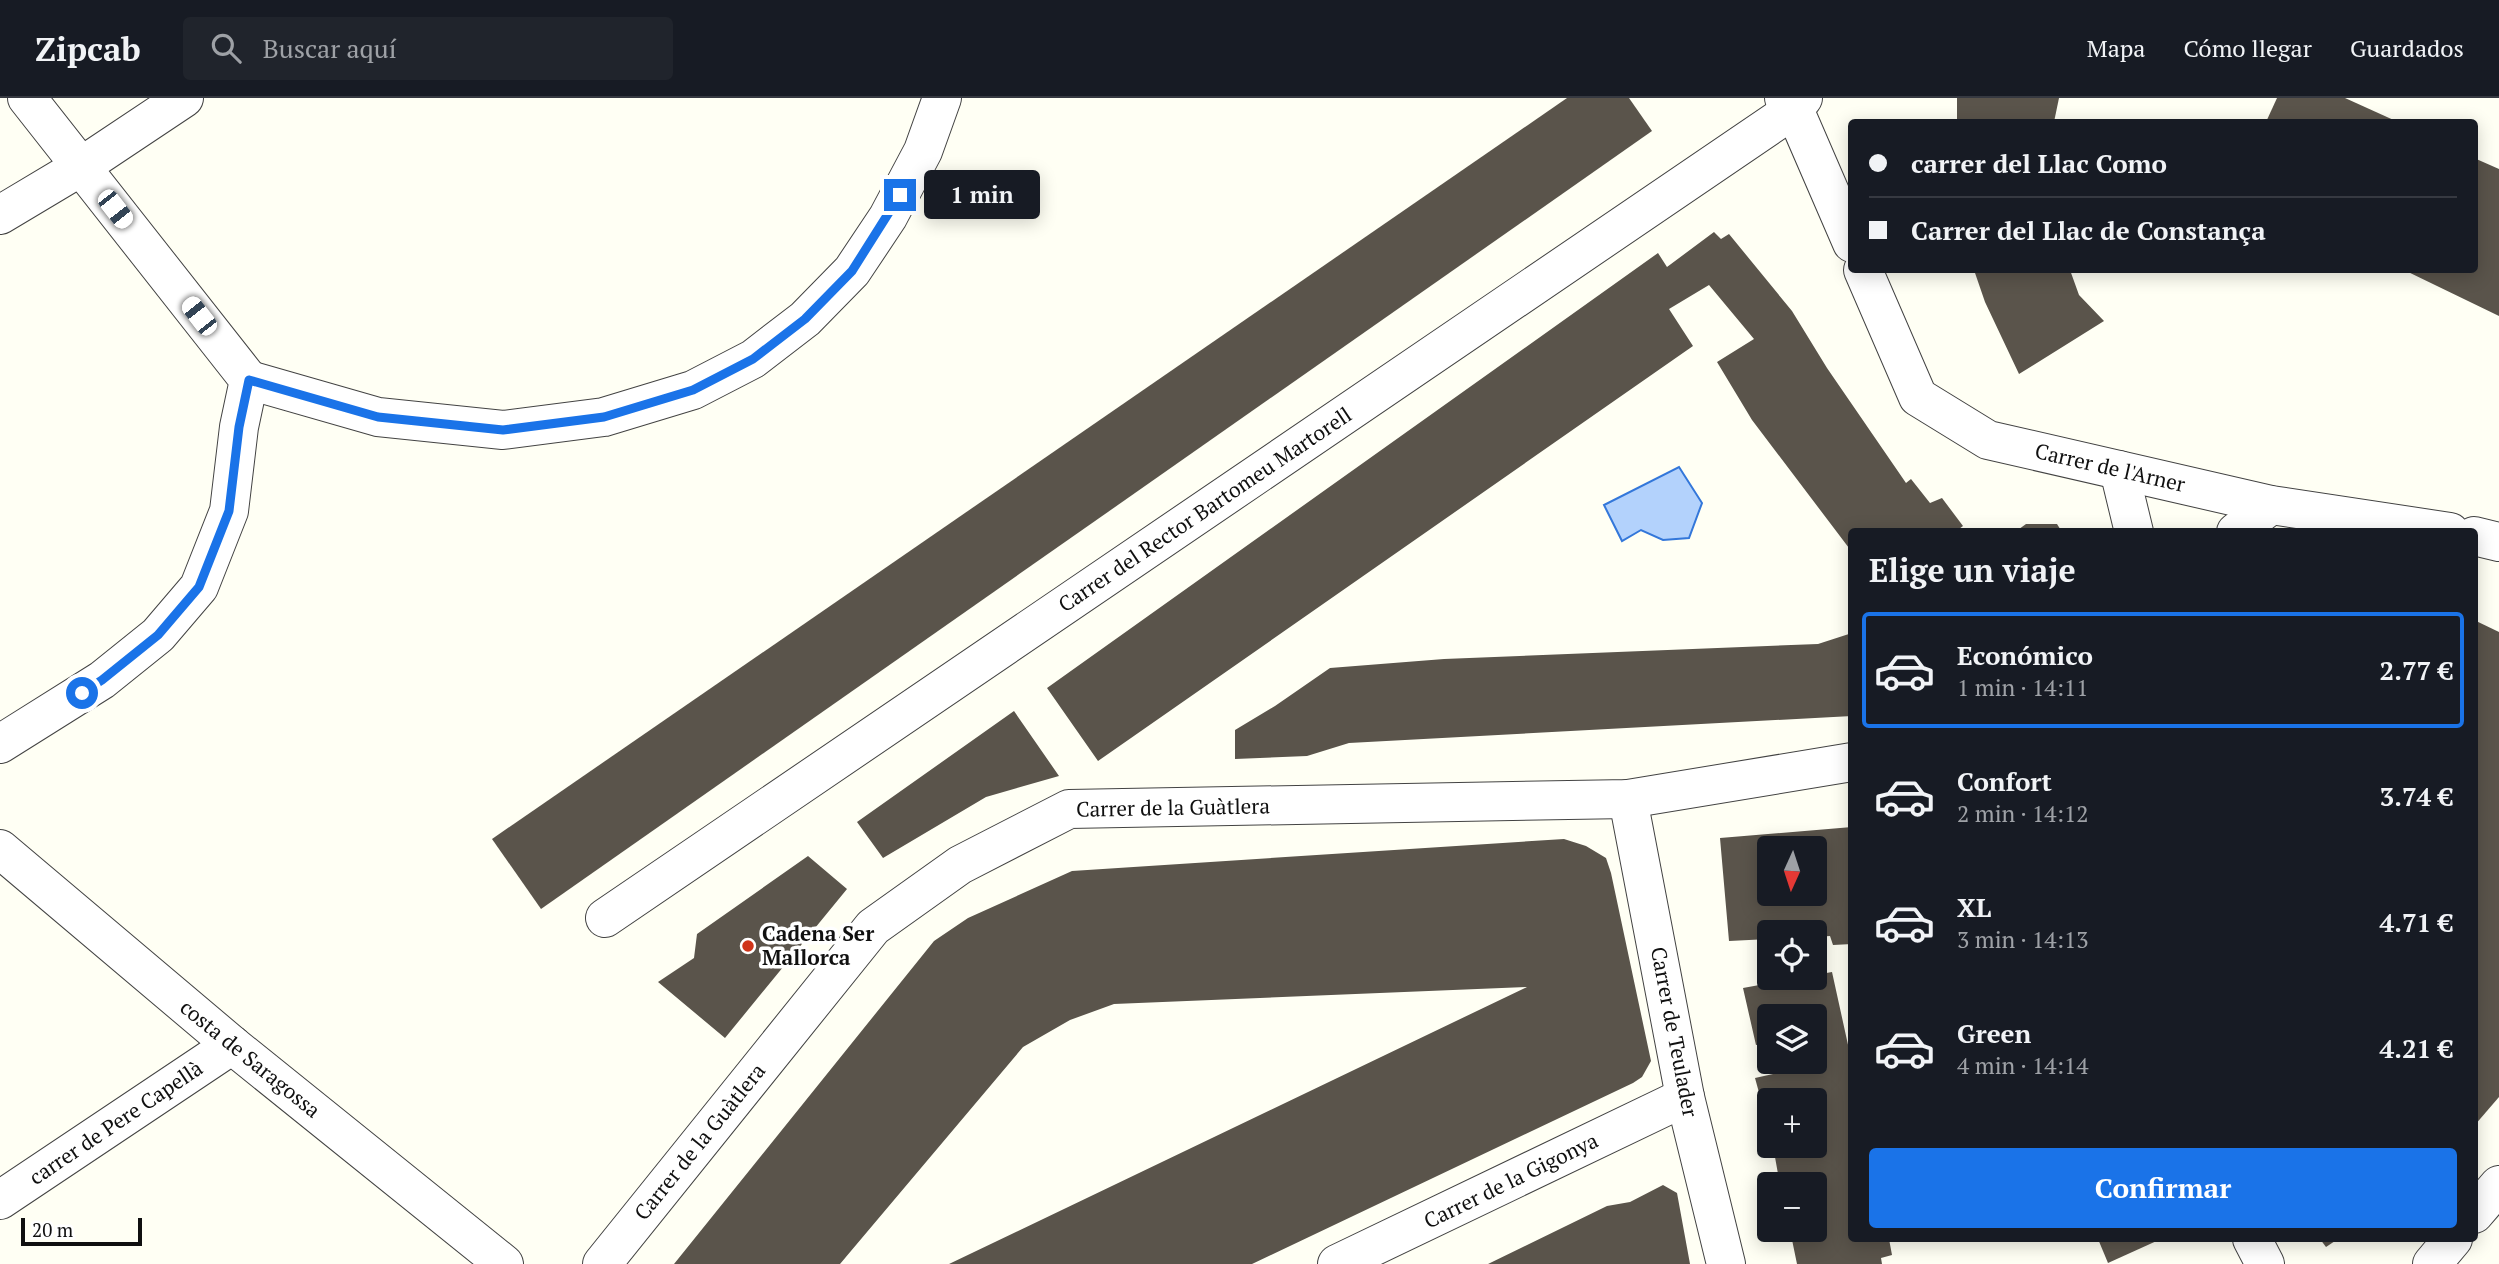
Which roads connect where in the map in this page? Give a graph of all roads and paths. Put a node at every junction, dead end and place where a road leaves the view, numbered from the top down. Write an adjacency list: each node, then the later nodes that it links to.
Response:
1 (27, 98): 5 (street)
2 (184, 98): 5 (street)
3 (942, 98): 9 (street)
4 (1794, 102): 7 (street); 21 (street, Carrer del Rector Bartomeu Martorell)
5 (82, 166): 6 (street); 9 (street)
6 (0, 215)
7 (1848, 233)
8 (1864, 273): 10 (street, Carrer de l'Arner)
9 (249, 380): 17 (street)
10 (2119, 470): 11 (street, Carrer de l'Arner); 12 (street)
11 (2271, 505): 13 (street); 14 (street, Carrer de l'Arner)
12 (2133, 528)
13 (2241, 528)
14 (2423, 528)
15 (2478, 537): 16 (street)
16 (2499, 542)
17 (0, 744)
18 (1848, 763): 19 (street, Carrer de la Guàtlera)
19 (1628, 799): 23 (street, Carrer de Teulader); 30 (street, Carrer de la Guàtlera)
20 (0, 849): 22 (street, costa de Saragossa)
21 (605, 918)
22 (232, 1045): 25 (street, carrer de Pere Capellà); 29 (street, costa de Saragossa)
23 (1685, 1097): 31 (street, Carrer de la Gigonya); 32 (street, Carrer de Teulader)
24 (2499, 1185): 26 (street)
25 (0, 1199)
26 (2478, 1209)
27 (2254, 1242): 33 (street)
28 (2450, 1242): 34 (street)
29 (504, 1264)
30 (603, 1264)
31 (1337, 1264)
32 (1726, 1264)
33 (2265, 1264)
34 (2432, 1264)

